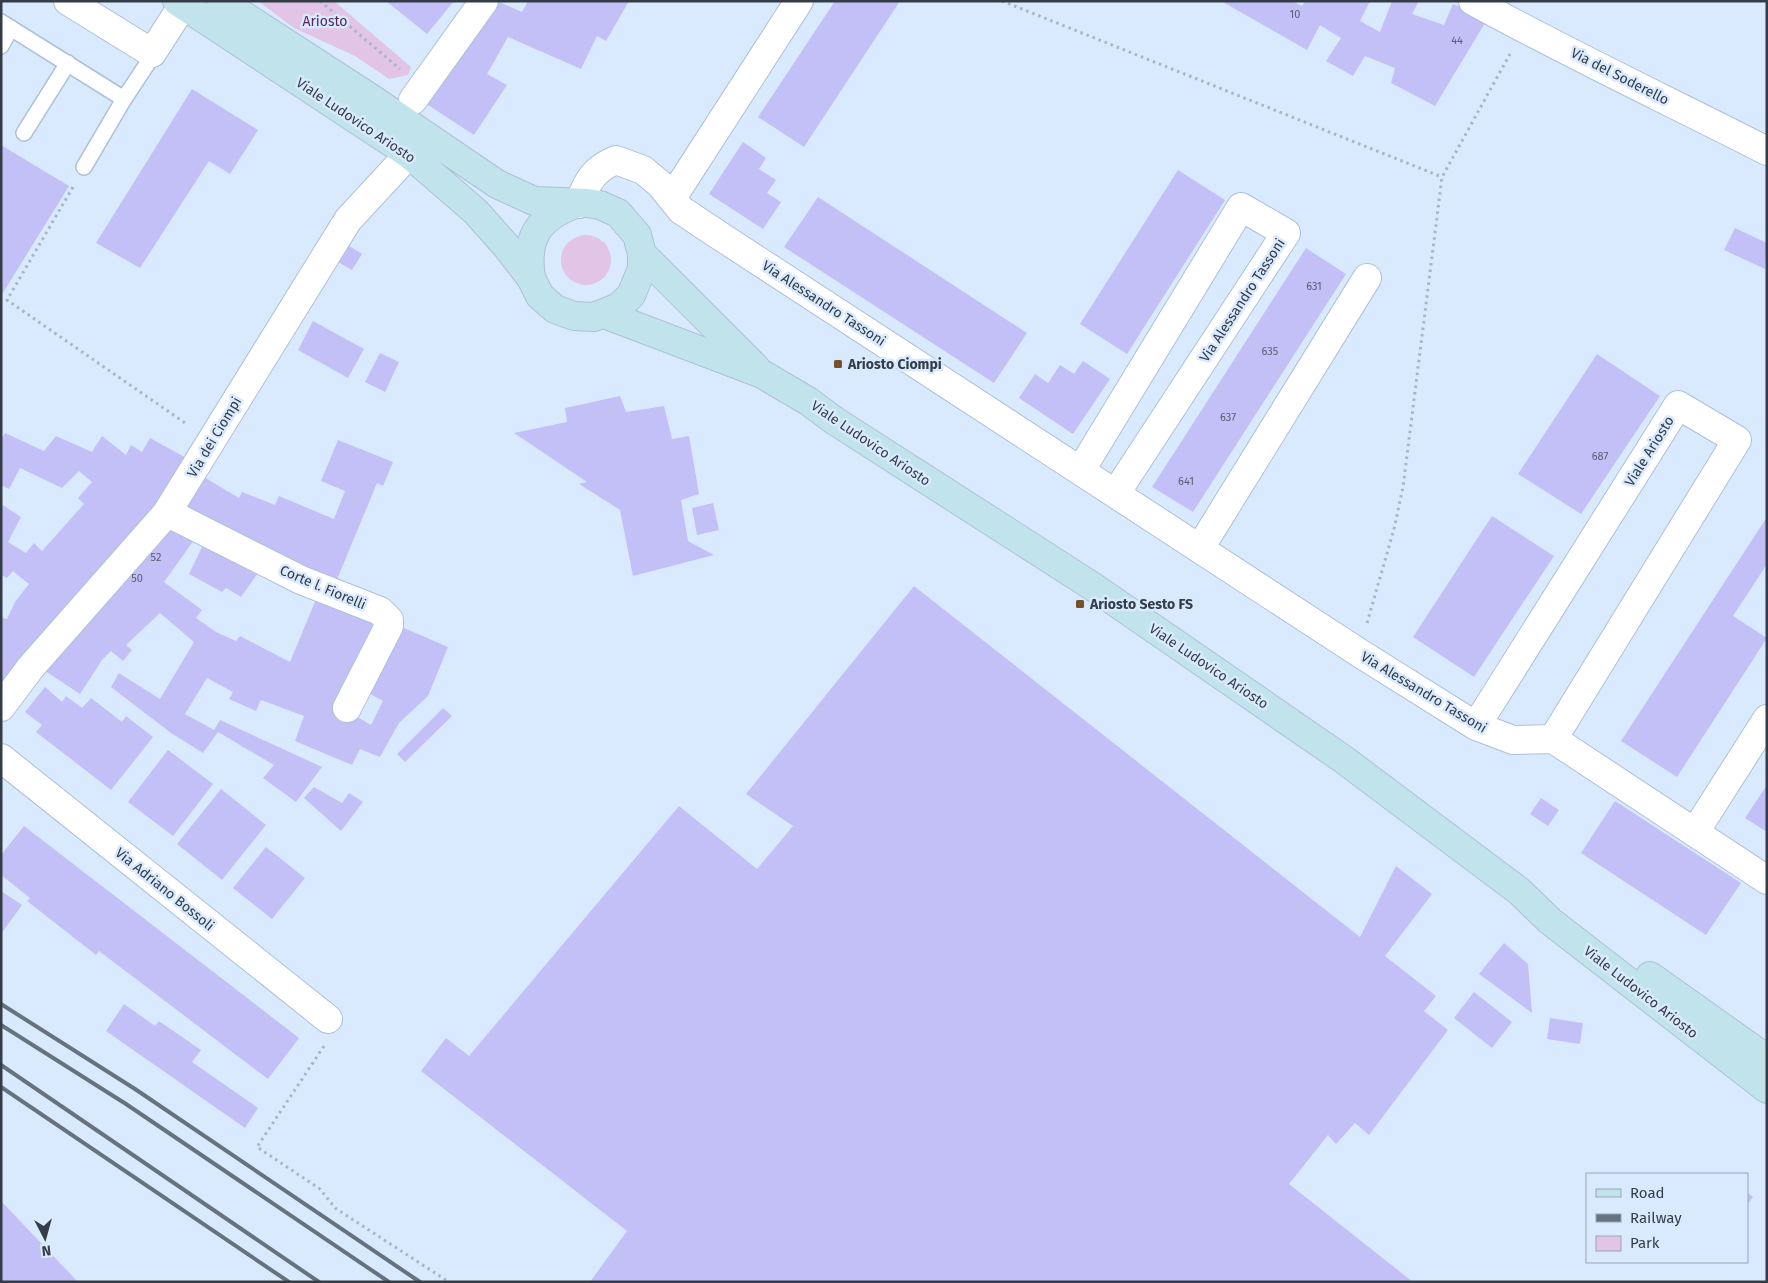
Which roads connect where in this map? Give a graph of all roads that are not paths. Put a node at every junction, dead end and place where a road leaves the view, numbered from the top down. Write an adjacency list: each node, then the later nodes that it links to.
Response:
1 (68, 1): 9 (street)
2 (221, 1): 12 (street, Viale Ludovico Ariosto)
3 (484, 1): 12 (street)
4 (799, 1): 17 (street)
5 (1473, 1): 14 (street, Via del Soderello)
6 (180, 3): 9 (street, Viale Ludovico Ariosto); 15 (street, Viale Ludovico Ariosto)
7 (6, 25): 8 (lane); 10 (lane)
8 (1, 46)
9 (155, 52): 11 (lane)
10 (68, 63): 11 (lane); 13 (lane)
11 (124, 99): 16 (lane)
12 (408, 110): 18 (street, Viale Ludovico Ariosto)
13 (24, 133)
14 (1767, 151)
15 (409, 154): 20 (street, Viale Ludovico Ariosto); 26 (street, Via dei Ciompi)
16 (84, 167)
17 (672, 198): 18 (street, Via Alessandro Tassoni); 24 (street, Via Alessandro Tassoni)
18 (577, 204): 19 (street, Viale Ludovico Ariosto); 20 (street, Viale Ludovico Ariosto)
19 (642, 254): 22 (street, Viale Ludovico Ariosto); 23 (street, Viale Ludovico Ariosto)
20 (531, 278): 22 (street, Viale Ludovico Ariosto)
21 (1367, 278): 27 (street)
22 (604, 314): 23 (street, Viale Ludovico Ariosto)
23 (762, 374): 36 (street, Viale Ludovico Ariosto)
24 (1081, 470): 25 (street, Via Alessandro Tassoni); 25 (street, Via Alessandro Tassoni)
25 (1116, 493): 27 (street, Via Alessandro Tassoni)
26 (166, 514): 28 (street, Via dei Ciompi); 29 (street, Corte l. Fiorelli)
27 (1200, 548): 31 (street, Via Alessandro Tassoni)
28 (1, 707)
29 (347, 708)
30 (1767, 719): 34 (street)
31 (1476, 726): 32 (street, Via Alessandro Tassoni); 32 (street, Viale Ariosto)
32 (1552, 739): 34 (street)
33 (1, 758): 37 (street, Via Adriano Bossoli)
34 (1695, 832): 35 (street)
35 (1767, 880)
36 (1519, 891): 38 (street, Viale Ludovico Ariosto); 39 (street, Viale Ludovico Ariosto)
37 (328, 1019)
38 (1767, 1059)
39 (1767, 1089)

